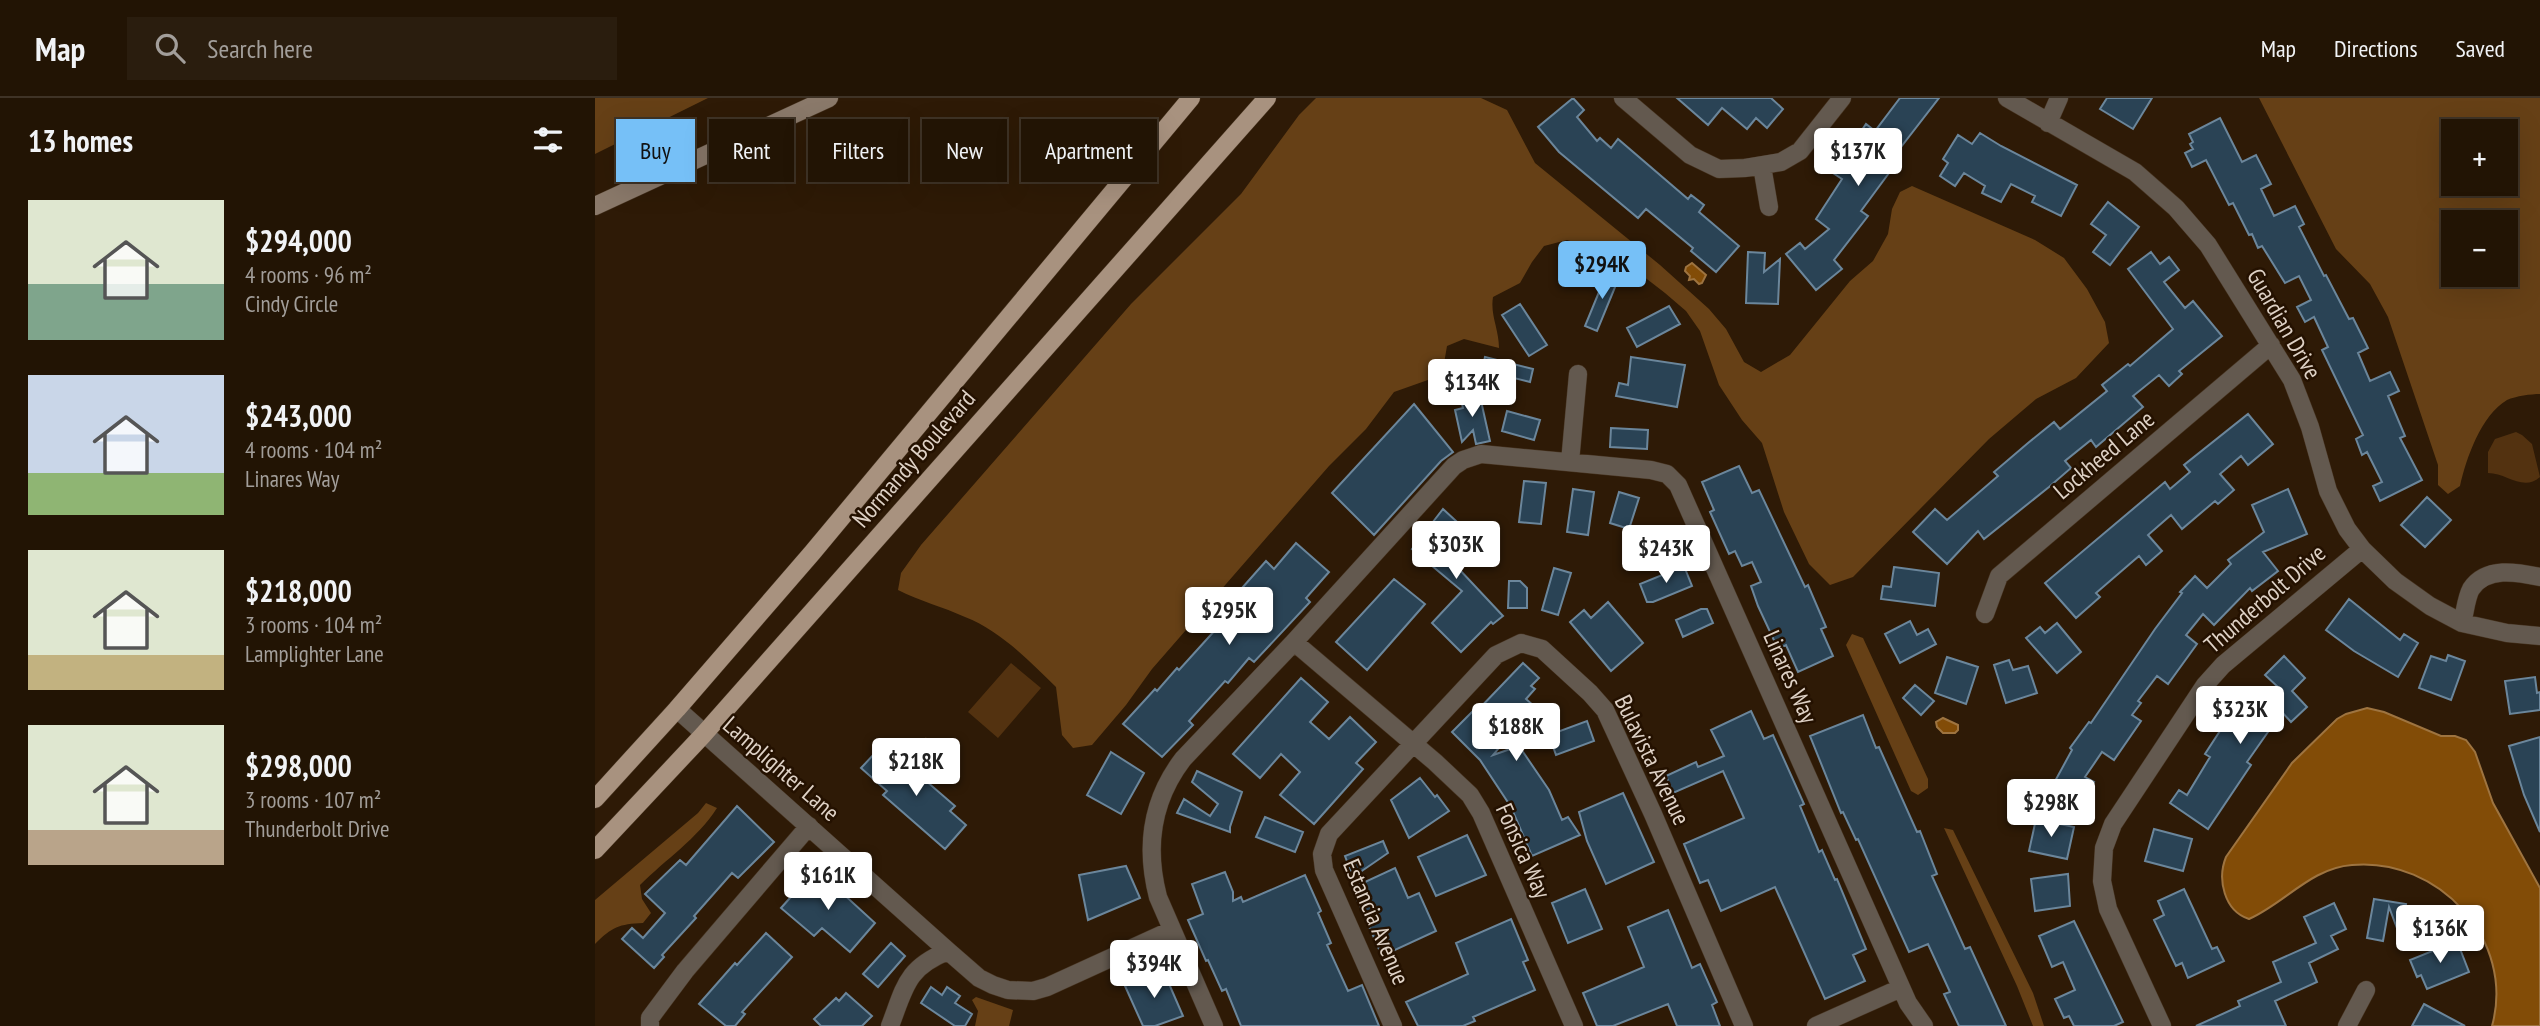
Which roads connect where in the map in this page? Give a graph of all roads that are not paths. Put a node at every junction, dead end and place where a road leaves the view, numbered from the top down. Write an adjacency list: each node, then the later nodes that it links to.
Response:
1 (829, 98): 10 (street)
2 (1191, 98): 21 (main road, Normandy Boulevard)
3 (1267, 98): 22 (main road, Normandy Boulevard)
4 (1623, 98): 9 (street)
5 (1842, 98): 9 (street)
6 (2007, 98): 8 (street, Guardian Drive)
7 (2059, 98): 8 (street)
8 (2048, 123): 12 (street, Guardian Drive)
9 (1753, 167): 11 (street)
10 (595, 206)
11 (1769, 206)
12 (2271, 345): 15 (street, Guardian Drive); 17 (street, Lockheed Lane)
13 (1578, 374): 14 (street)
14 (1570, 462): 20 (street, Linares Way); 29 (street, Linares Way)
15 (2362, 549): 18 (street, Guardian Drive); 39 (street, Thunderbolt Drive)
16 (2540, 577): 18 (street)
17 (1985, 614)
18 (2462, 623): 19 (street, Guardian Drive)
19 (2540, 636)
20 (1294, 642): 23 (street, Fonsica Way); 27 (street, Linares Way)
21 (677, 709): 22 (street, Lamplighter Lane); 24 (main road, Normandy Boulevard)
22 (703, 734): 25 (street, Lamplighter Lane); 26 (main road, Normandy Boulevard)
23 (1414, 743): 34 (street, Estancia Avenue); 35 (street, Fonsica Way); 36 (street, Bulavista Avenue)
24 (595, 799)
25 (809, 826): 28 (street, Lamplighter Lane); 31 (street)
26 (595, 850)
27 (1172, 930): 28 (street, Lamplighter Lane); 33 (street, Linares Way)
28 (948, 951): 32 (street)
29 (1901, 988): 37 (street); 38 (street, Linares Way)
30 (2367, 990): 40 (street)
31 (650, 1026)
32 (890, 1026)
33 (1215, 1026)
34 (1393, 1026)
35 (1574, 1026)
36 (1744, 1026)
37 (1816, 1026)
38 (1924, 1026)
39 (2162, 1026)
40 (2347, 1026)

